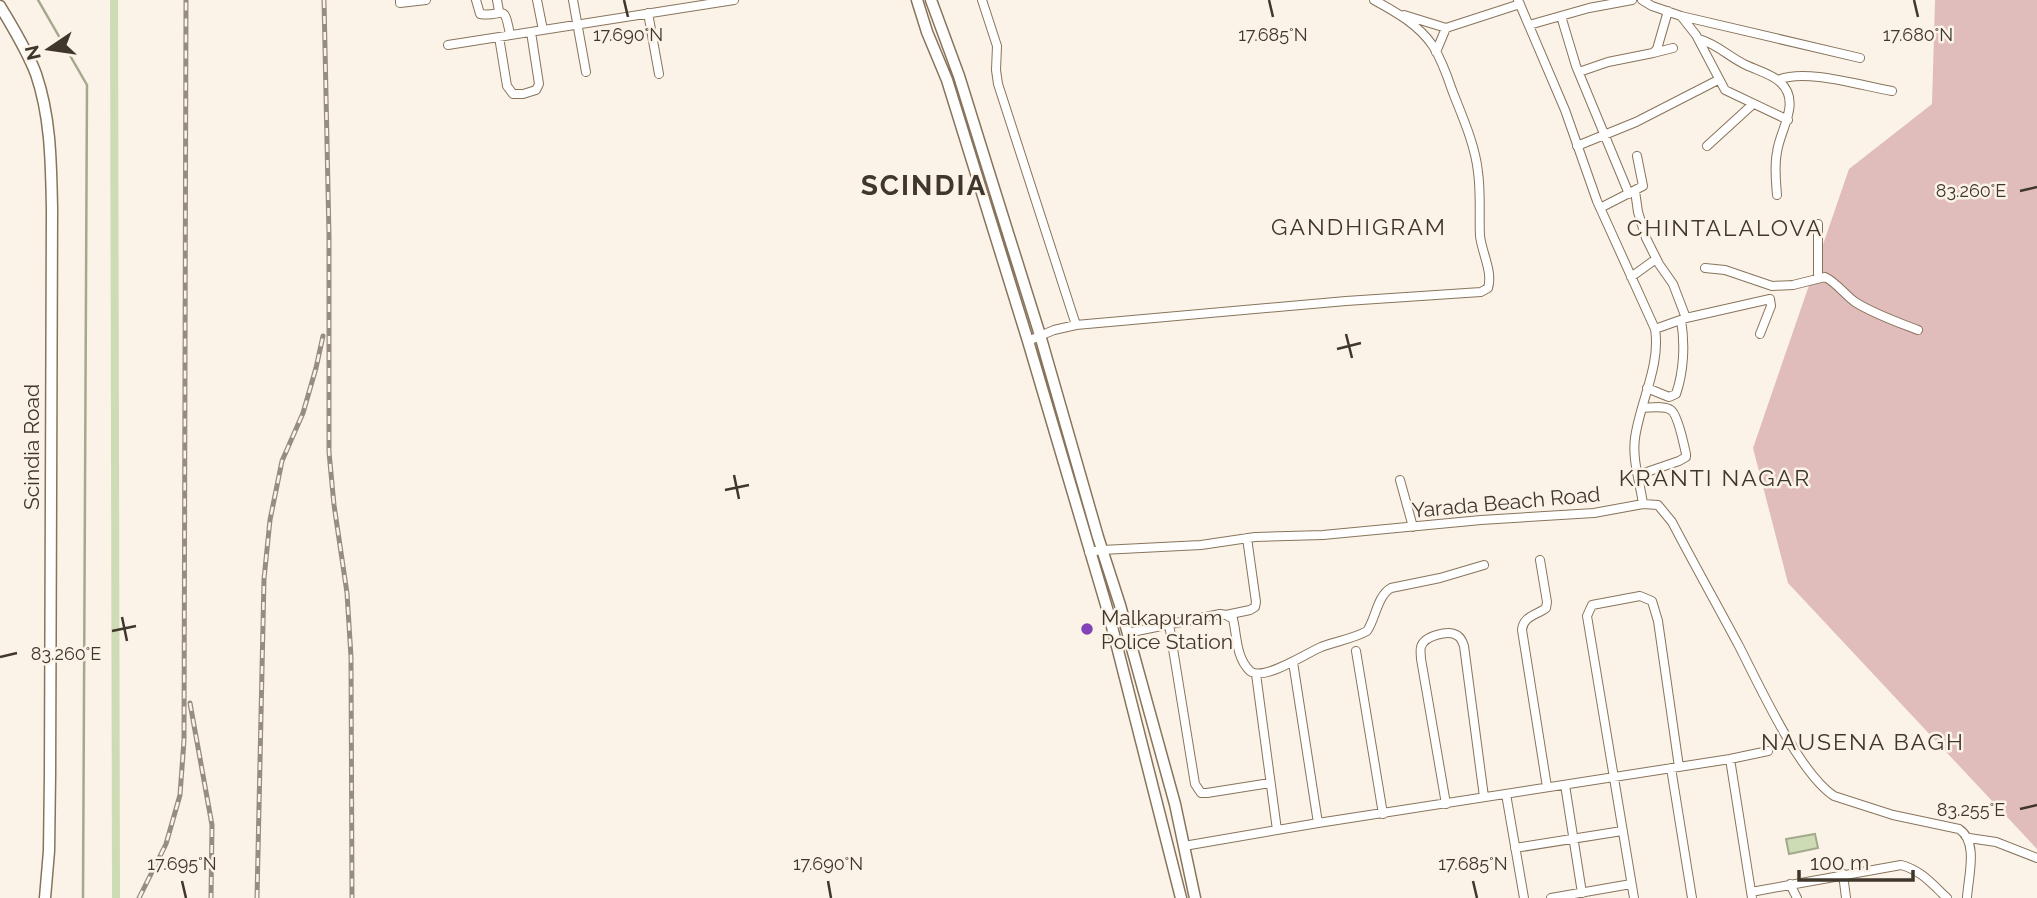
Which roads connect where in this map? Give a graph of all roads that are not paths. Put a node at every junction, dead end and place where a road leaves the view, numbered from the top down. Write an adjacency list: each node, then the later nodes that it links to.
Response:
1 (400, 0): 2 (street)
2 (426, 0)
3 (476, 0): 18 (street)
4 (497, 0): 18 (street)
5 (537, 0): 28 (street)
6 (573, 0): 25 (street)
7 (734, 0): 15 (street)
8 (917, 0): 56 (main road)
9 (931, 0): 56 (main road)
10 (982, 0): 62 (street)
11 (1374, 0): 21 (street)
12 (1632, 0): 14 (street)
13 (1642, 0): 19 (street)
14 (1621, 1): 23 (street)
15 (702, 2): 20 (street)
16 (1519, 2): 26 (street); 27 (street)
17 (0, 6): 110 (main road, Scindia Road)
18 (499, 11): 30 (street)
19 (1668, 11): 24 (street); 36 (street)
20 (648, 13): 25 (street); 40 (street)
21 (1398, 13): 27 (street); 35 (street)
22 (0, 16): 109 (main road)
23 (1561, 16): 26 (street); 39 (street)
24 (1681, 16): 32 (street); 37 (street)
25 (577, 24): 28 (street); 38 (street)
26 (1529, 25): 47 (street)
27 (1446, 28): 35 (street)
28 (543, 30): 29 (street)
29 (531, 32): 30 (street); 31 (street)
30 (510, 35): 31 (street)
31 (499, 37): 33 (street)
32 (1699, 39): 41 (street); 42 (street)
33 (448, 45)
34 (1673, 48): 36 (street)
35 (1436, 52): 62 (street)
36 (1653, 53): 39 (street)
37 (1860, 58)
38 (586, 72)
39 (1579, 72): 46 (street)
40 (659, 74)
41 (1718, 80): 44 (street); 46 (street)
42 (1778, 80): 43 (street); 45 (street)
43 (1892, 91)
44 (1753, 104): 45 (street); 48 (street)
45 (1788, 120): 51 (street)
46 (1605, 135): 47 (street); 50 (street)
47 (1577, 146): 52 (street)
48 (1707, 146)
49 (1637, 156): 50 (street)
50 (1632, 192): 52 (street); 54 (street)
51 (1777, 195)
52 (1600, 208): 57 (street)
53 (1818, 224): 58 (street)
54 (1656, 259): 57 (street); 61 (street)
55 (1705, 268): 59 (street)
56 (1012, 269): 66 (main road); 67 (main road)
57 (1631, 277): 63 (street)
58 (1818, 278): 59 (street); 64 (street)
59 (1766, 285): 60 (street)
60 (1761, 300): 61 (street); 65 (street)
61 (1683, 319): 63 (street); 68 (street)
62 (1076, 326): 66 (street)
63 (1655, 329): 68 (street)
64 (1918, 330)
65 (1760, 334)
66 (1040, 335): 67 (street); 75 (main road)
67 (1028, 341): 76 (main road)
68 (1647, 388): 69 (street)
69 (1642, 408): 70 (street); 70 (street)
70 (1638, 475): 72 (street)
71 (1400, 480): 73 (street)
72 (1643, 504): 73 (street, Yarada Beach Road); 99 (street)
73 (1413, 527): 74 (street, Yarada Beach Road)
74 (1247, 538): 75 (street, Yarada Beach Road); 79 (street)
75 (1102, 550): 76 (street, Yarada Beach Road); 81 (main road)
76 (1089, 552): 111 (main road)
77 (1540, 560): 91 (street)
78 (1484, 565): 83 (street)
79 (1227, 615): 80 (street); 84 (street)
80 (1169, 624): 81 (street); 89 (street)
81 (1127, 634): 101 (main road)
82 (1356, 651): 95 (street)
83 (1293, 662): 84 (street); 96 (street)
84 (1256, 674): 89 (street)
85 (1768, 751): 86 (street)
86 (1730, 759): 87 (street); 108 (street)
87 (1675, 767): 88 (street); 88 (street); 116 (street)
88 (1614, 777): 90 (street); 98 (street)
89 (1270, 783): 97 (street)
90 (1564, 785): 91 (street); 100 (street)
91 (1547, 787): 92 (street)
92 (1506, 794): 93 (street); 102 (street)
93 (1484, 797): 94 (street); 94 (street)
94 (1446, 804): 95 (street)
95 (1383, 814): 96 (street)
96 (1318, 823): 97 (street)
97 (1277, 830): 101 (street)
98 (1622, 831): 100 (street); 105 (street)
99 (1969, 838): 103 (street); 120 (street)
100 (1573, 839): 102 (street); 107 (street)
101 (1184, 846): 112 (main road)
102 (1515, 848): 113 (street)
103 (2037, 858)
104 (1843, 874): 106 (street); 118 (street); 119 (street)
105 (1631, 884): 107 (street); 115 (street)
106 (1790, 884): 108 (street); 117 (street)
107 (1582, 893): 114 (street)
108 (1752, 895)
109 (40, 898)
110 (45, 898)
111 (1181, 898)
112 (1195, 898)
113 (1524, 898)
114 (1551, 898)
115 (1634, 898)
116 (1692, 898)
117 (1797, 898)
118 (1846, 898)
119 (1947, 898)
120 (1967, 898)

